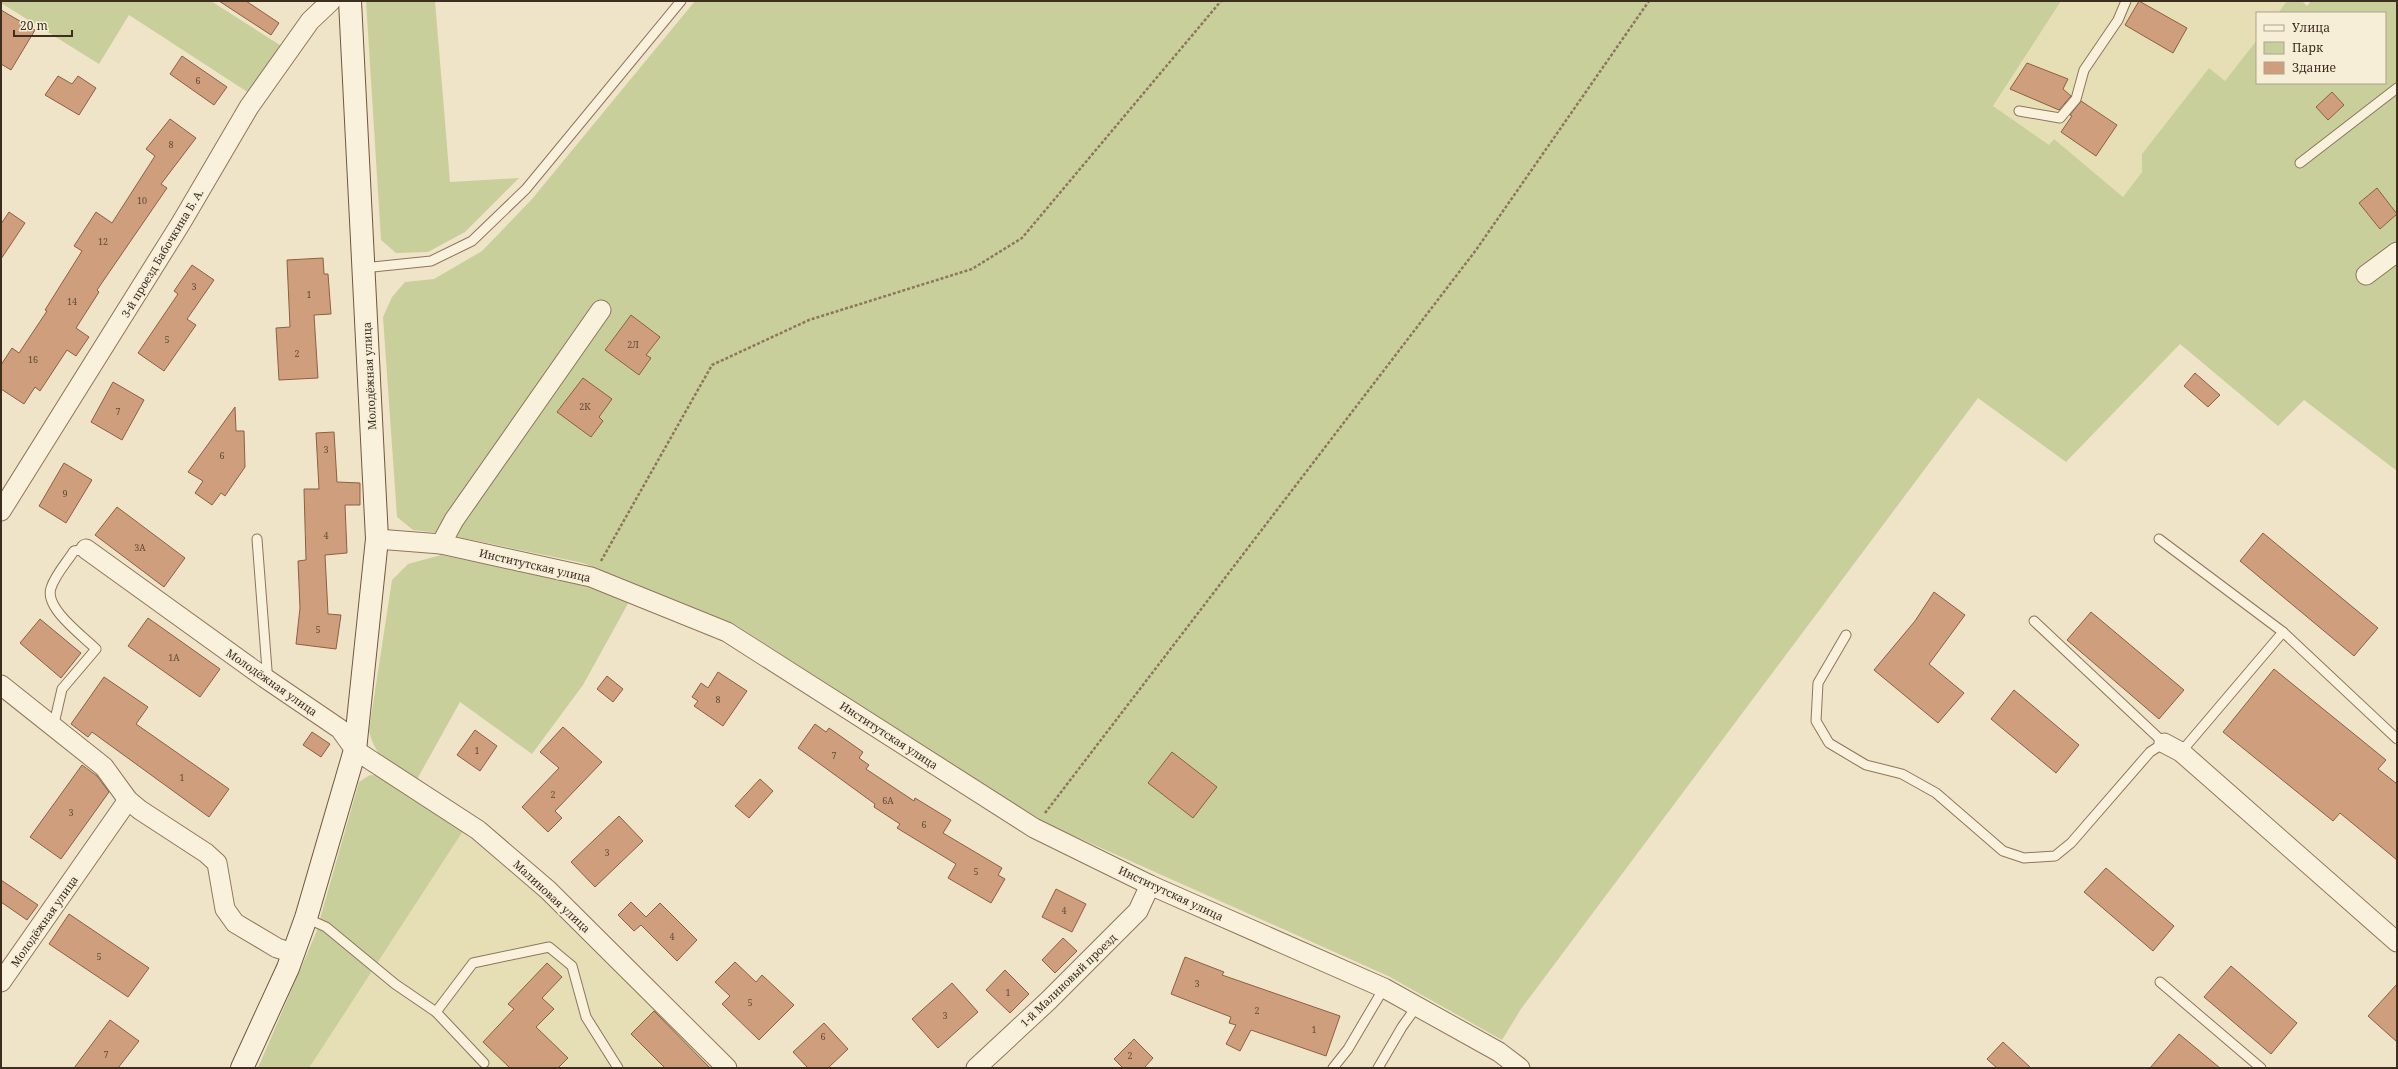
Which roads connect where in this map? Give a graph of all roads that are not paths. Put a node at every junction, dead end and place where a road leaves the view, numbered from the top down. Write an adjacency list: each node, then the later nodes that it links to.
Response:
1 (331, 1): 12 (street, 3-й проезд Бабочкина Б. А.)
2 (350, 1): 9 (street, Молодёжная улица)
3 (681, 1): 9 (lane)
4 (2126, 1): 6 (lane)
5 (2397, 88): 7 (lane)
6 (2019, 111)
7 (2300, 163)
8 (2397, 252): 10 (street)
9 (363, 268): 14 (street, Молодёжная улица)
10 (2366, 275)
11 (601, 310): 16 (street)
12 (1, 511)
13 (257, 539): 21 (lane)
14 (377, 539): 16 (street, Институтская улица); 26 (street, Молодёжная улица)
15 (2160, 539): 19 (lane)
16 (441, 544): 29 (street, Институтская улица)
17 (86, 549): 21 (street, Молодёжная улица); 23 (lane)
18 (2034, 621): 25 (lane)
19 (2283, 632): 24 (lane); 27 (lane)
20 (1846, 635): 25 (lane)
21 (265, 678): 26 (street, Молодёжная улица)
22 (4, 693): 23 (street)
23 (53, 728): 28 (street)
24 (2397, 739)
25 (2164, 743): 27 (street)
26 (355, 750): 30 (street, Молодёжная улица); 41 (street, Малиновая улица)
27 (2181, 752): 31 (street)
28 (128, 800): 32 (street); 33 (street, Молодёжная улица)
29 (1150, 885): 35 (street, Институтская улица); 42 (street, 1-й Малиновый проезд)
30 (306, 918): 32 (street, Молодёжная улица); 37 (lane)
31 (2396, 938)
32 (293, 953): 39 (street, Молодёжная улица)
33 (1, 982)
34 (2160, 982): 46 (lane)
35 (1384, 988): 36 (street, Институтская улица); 43 (lane)
36 (1417, 1006): 44 (lane); 45 (street, Институтская улица)
37 (436, 1012): 38 (lane); 40 (lane)
38 (484, 1063)
39 (242, 1068)
40 (618, 1068)
41 (727, 1068)
42 (976, 1068)
43 (1333, 1068)
44 (1378, 1068)
45 (1520, 1068)
46 (2261, 1068)

